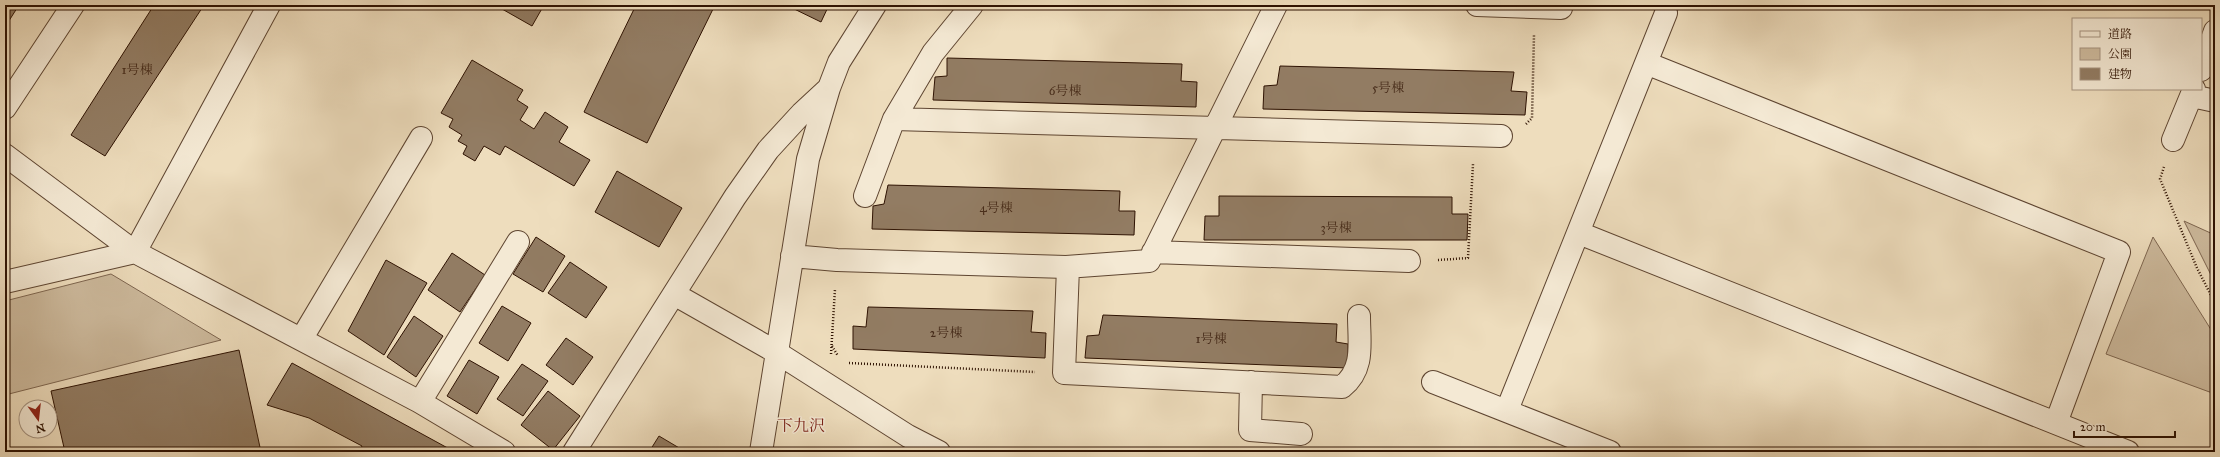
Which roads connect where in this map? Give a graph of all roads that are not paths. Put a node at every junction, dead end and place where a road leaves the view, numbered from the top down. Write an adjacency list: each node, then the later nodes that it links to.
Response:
1 (72, 5): 15 (street)
2 (269, 5): 25 (street)
3 (875, 5): 12 (street)
4 (972, 5): 16 (street)
5 (1276, 5): 17 (street)
6 (1477, 5): 7 (street)
7 (1561, 8)
8 (1666, 13): 10 (street)
9 (2215, 31): 11 (street)
10 (1646, 63): 23 (street); 39 (street)
11 (2202, 67)
12 (829, 88): 27 (street); 31 (street)
13 (2193, 92): 14 (street); 20 (street)
14 (2215, 101)
15 (5, 108)
16 (894, 119): 17 (street); 22 (street)
17 (1215, 127): 18 (street); 26 (street)
18 (1501, 136)
19 (421, 138): 33 (street)
20 (2173, 140)
21 (5, 155): 25 (street)
22 (865, 196)
23 (1579, 233): 38 (street); 39 (street)
24 (518, 242): 37 (street)
25 (135, 252): 30 (street); 33 (street)
26 (1153, 252): 28 (street); 29 (street)
27 (792, 256): 29 (street); 34 (street)
28 (1409, 261)
29 (1068, 267): 35 (street)
30 (5, 282)
31 (674, 294): 34 (street); 42 (street)
32 (1359, 316): 35 (street)
33 (302, 338): 37 (street)
34 (776, 352): 43 (street); 44 (street)
35 (1251, 382): 40 (street)
36 (1434, 382): 38 (street)
37 (420, 402): 41 (street)
38 (1507, 410): 45 (street)
39 (2056, 423): 46 (street)
40 (1301, 434)
41 (504, 452)
42 (574, 452)
43 (760, 452)
44 (939, 452)
45 (1610, 452)
46 (2128, 452)

